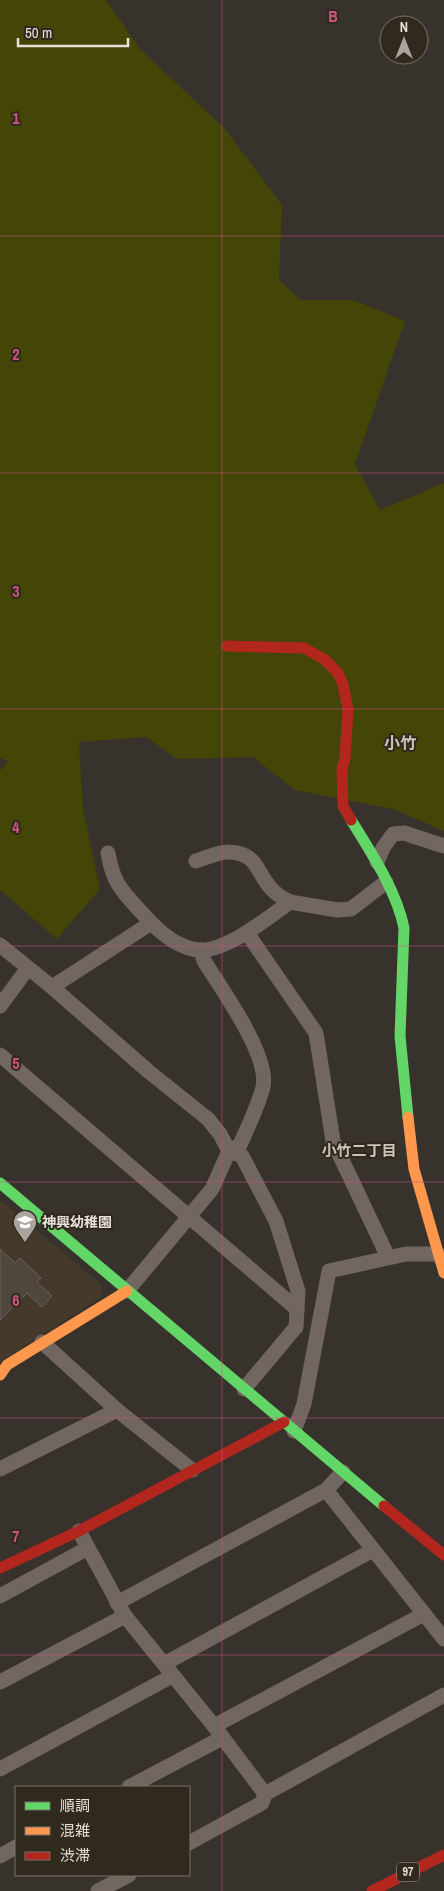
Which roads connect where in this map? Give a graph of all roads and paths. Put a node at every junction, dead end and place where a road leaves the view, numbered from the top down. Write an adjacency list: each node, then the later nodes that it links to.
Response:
1 (227, 646): 5 (street)
2 (444, 846): 5 (street)
3 (108, 853): 8 (street)
4 (196, 861): 7 (street)
5 (377, 862): 6 (street)
6 (386, 882): 7 (street); 19 (street)
7 (290, 902): 9 (street)
8 (151, 923): 11 (street); 13 (street)
9 (247, 933): 11 (street); 20 (street)
10 (0, 945): 12 (street)
11 (201, 950): 16 (street)
12 (28, 968): 13 (street); 14 (street)
13 (52, 987): 16 (street)
14 (0, 1006)
15 (0, 1055): 18 (street)
16 (229, 1151): 18 (street); 23 (street)
17 (0, 1183): 22 (street)
18 (190, 1216): 22 (street); 23 (street)
19 (438, 1254): 20 (street); 21 (street)
20 (388, 1257): 28 (street)
21 (444, 1273)
22 (127, 1291): 24 (street); 26 (street)
23 (297, 1309): 26 (street)
24 (42, 1342): 25 (street); 27 (street)
25 (0, 1375)
26 (244, 1389): 28 (street)
27 (117, 1410): 29 (street); 30 (street)
28 (289, 1427): 30 (street); 31 (street)
29 (0, 1468)
30 (192, 1470): 33 (street)
31 (343, 1472): 32 (street); 36 (street)
32 (326, 1490): 35 (street); 39 (street)
33 (78, 1531): 34 (street); 37 (street)
34 (88, 1548): 38 (street); 39 (street)
35 (373, 1550): 40 (street); 43 (street)
36 (444, 1554)
37 (0, 1568)
38 (0, 1596)
39 (117, 1603): 41 (street)
40 (424, 1614): 42 (street); 46 (street)
41 (125, 1616): 43 (street); 44 (street)
42 (444, 1639)
43 (168, 1670): 46 (street); 47 (street)
44 (0, 1682)
45 (444, 1695): 49 (street)
46 (218, 1732): 48 (street); 49 (street)
47 (0, 1769)
48 (131, 1786)
49 (265, 1794): 50 (street)
50 (190, 1841)
51 (15, 1848): 53 (street)
52 (444, 1855): 56 (street, 97)
53 (0, 1856)
54 (127, 1876): 55 (street)
55 (98, 1891)
56 (372, 1891)

